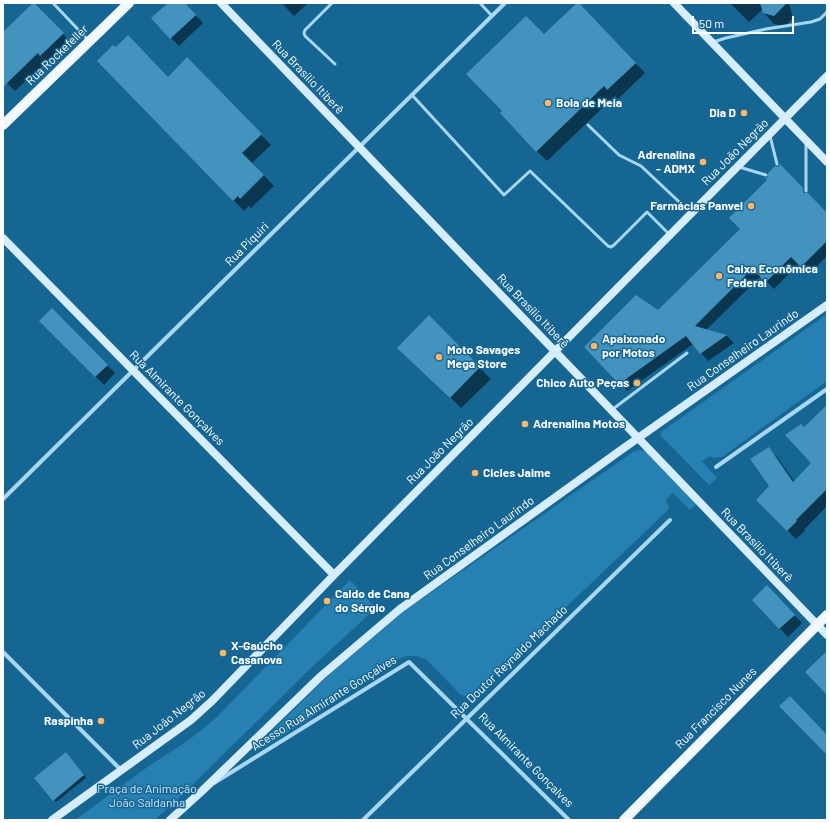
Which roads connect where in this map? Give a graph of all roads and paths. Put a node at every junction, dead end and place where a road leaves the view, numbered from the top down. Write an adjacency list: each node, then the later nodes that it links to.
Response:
1 (53, 3): 10 (lane)
2 (129, 3): 10 (main road, Rua Rockefeller)
3 (221, 3): 20 (main road, Rua Brasílio Itiberê)
4 (332, 3): 12 (lane)
5 (480, 3): 9 (lane)
6 (505, 3): 9 (street, Rua Piquiri)
7 (674, 3): 11 (main road)
8 (827, 12): 11 (lane)
9 (492, 16): 14 (street, Rua Piquiri)
10 (90, 41): 16 (main road, Rua Rockefeller)
11 (712, 43): 15 (main road)
12 (335, 64)
13 (827, 76): 15 (main road, Rua João Negrão)
14 (412, 95): 20 (street, Rua Piquiri); 27 (lane)
15 (785, 118): 18 (main road, Rua João Negrão); 19 (main road)
16 (3, 125)
17 (588, 125): 26 (lane)
18 (770, 134): 22 (lane); 23 (main road, Rua João Negrão)
19 (806, 140): 21 (main road); 25 (lane)
20 (359, 147): 30 (main road, Rua Brasílio Itiberê); 32 (street, Rua Piquiri)
21 (827, 162)
22 (777, 164)
23 (738, 167): 24 (lane); 26 (main road, Rua João Negrão)
24 (766, 175)
25 (806, 191)
26 (692, 213): 27 (main road, Rua João Negrão)
27 (670, 235): 30 (main road, Rua João Negrão)
28 (3, 238): 32 (main road, Rua Almirante Gonçalves)
29 (827, 305): 35 (main road, Rua Conselheiro Laurindo)
30 (555, 352): 34 (main road, Rua Brasílio Itiberê); 39 (main road, Rua João Negrão)
31 (687, 353): 34 (lane)
32 (133, 370): 37 (street, Rua Piquiri); 39 (main road, Rua Almirante Gonçalves)
33 (827, 389): 36 (street)
34 (611, 410): 35 (main road, Rua Brasílio Itiberê)
35 (639, 439): 41 (main road, Rua Brasílio Itiberê); 46 (main road, Rua Conselheiro Laurindo)
36 (716, 467)
37 (3, 499)
38 (670, 520): 44 (street, Rua Doutor Reynaldo Machado)
39 (334, 575): 45 (main road, Rua João Negrão)
40 (827, 615): 41 (main road, Rua Francisco Nunes)
41 (817, 625): 42 (main road, Rua Brasílio Itiberê); 51 (main road, Rua Francisco Nunes)
42 (827, 635)
43 (3, 652): 45 (street)
44 (467, 717): 46 (street, Acesso Rua Almirante Gonçalves); 49 (street, Rua Doutor Reynaldo Machado); 50 (street, Rua Almirante Gonçalves)
45 (121, 771): 47 (main road, Rua João Negrão)
46 (202, 791): 48 (main road, Rua Conselheiro Laurindo)
47 (52, 820)
48 (170, 820)
49 (363, 820)
50 (569, 820)
51 (624, 820)

